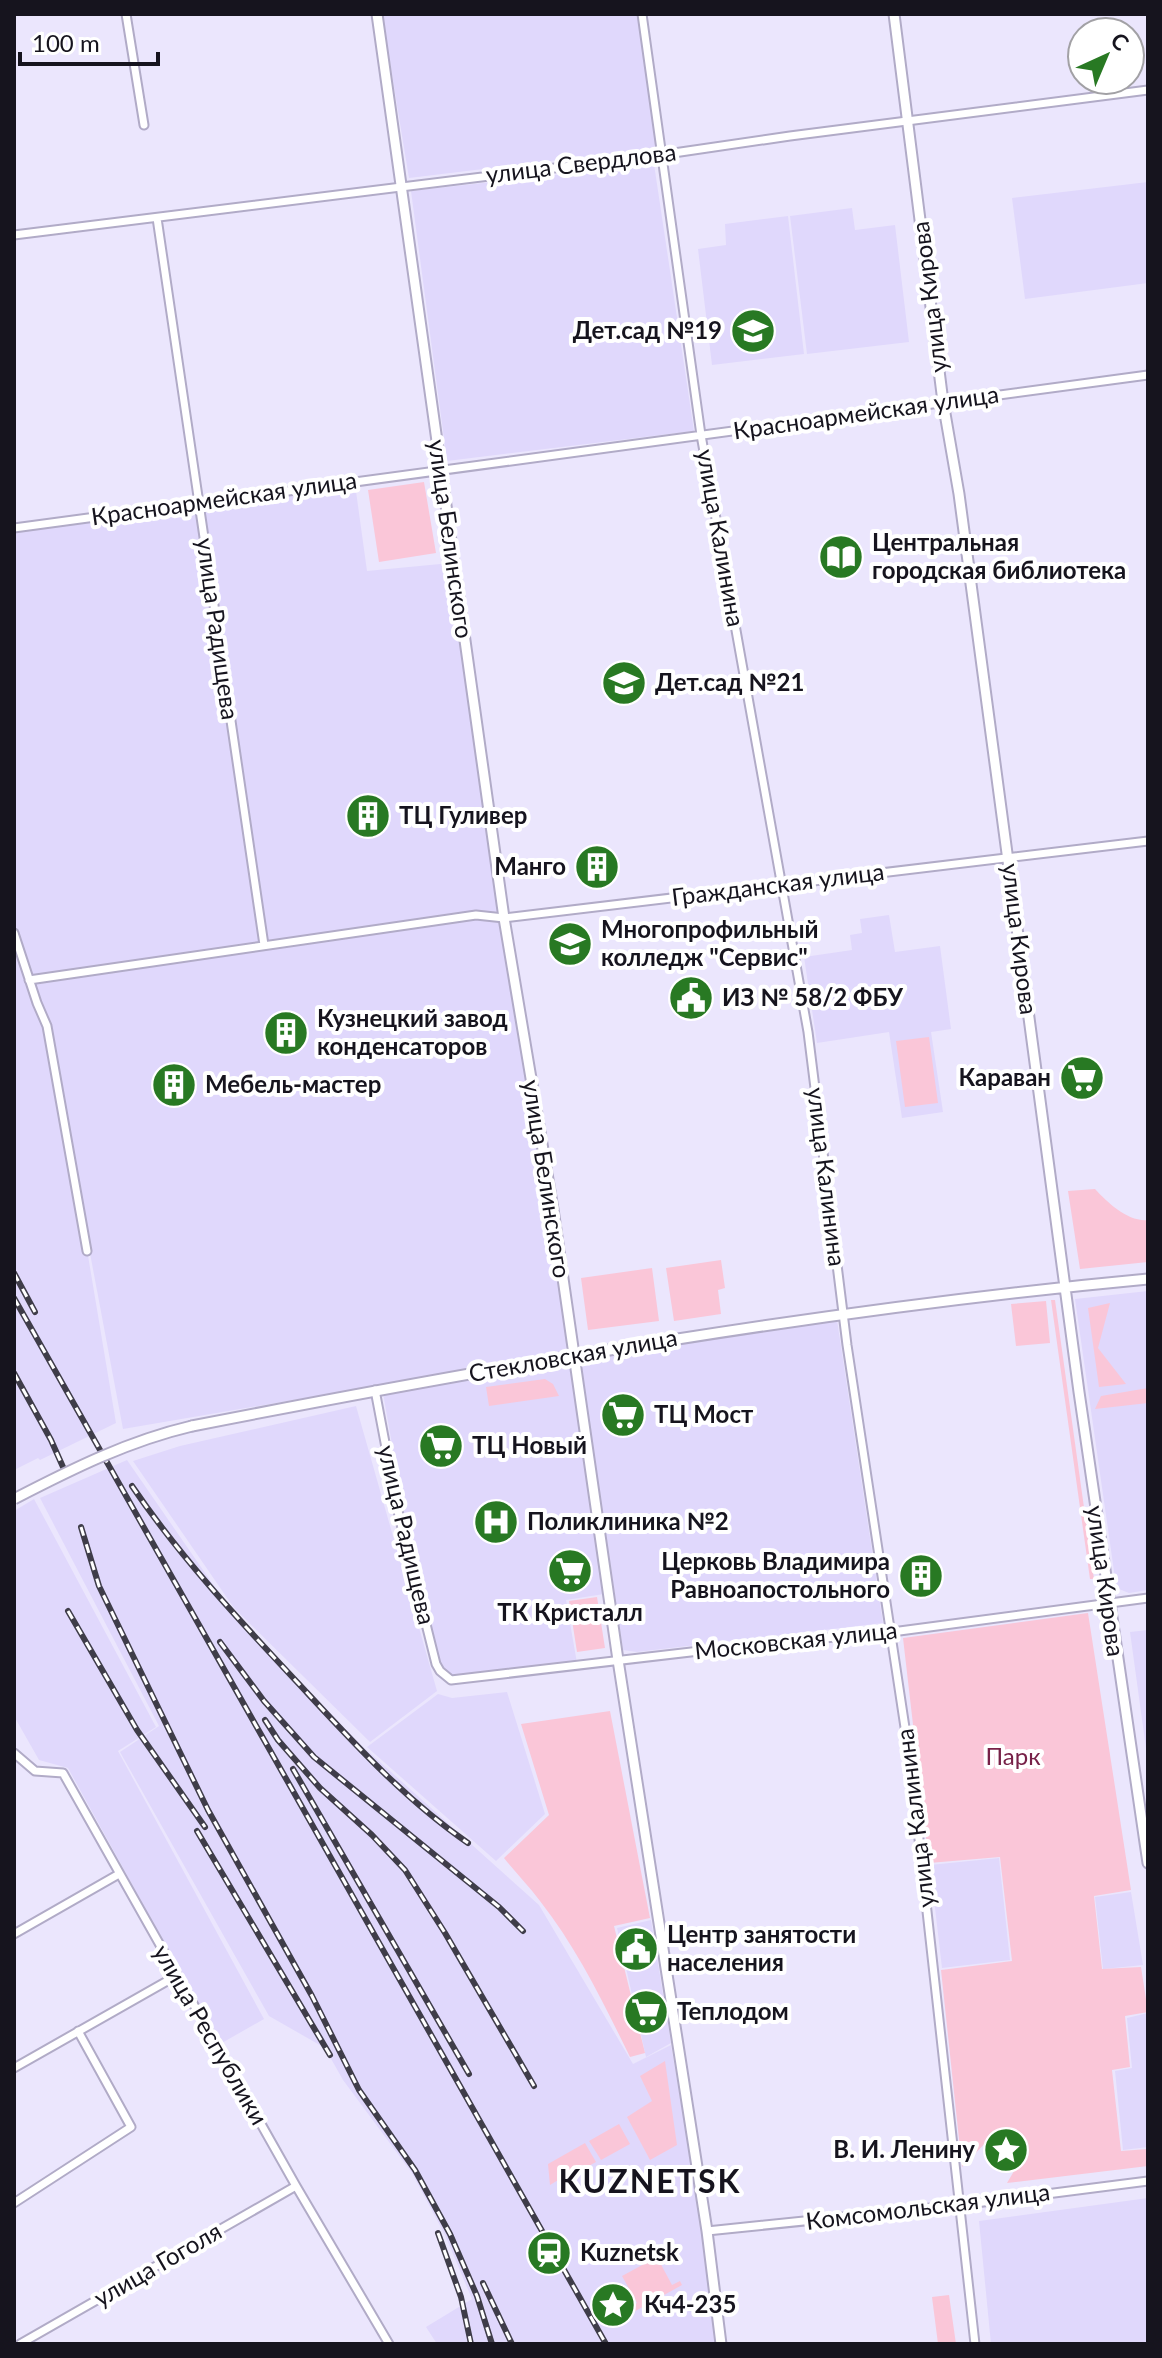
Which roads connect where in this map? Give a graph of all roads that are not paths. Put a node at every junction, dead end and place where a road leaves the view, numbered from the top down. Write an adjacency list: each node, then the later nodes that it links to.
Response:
1 (126, 14): 7 (street)
2 (377, 14): 9 (street, улица Белинского)
3 (642, 14): 8 (street, улица Калинина)
4 (894, 14): 6 (street, улица Кирова)
5 (1148, 90): 6 (street, улица Свердлова)
6 (909, 121): 8 (street, улица Свердлова); 13 (street, улица Кирова)
7 (144, 125)
8 (660, 155): 9 (street, улица Свердлова); 14 (street, улица Калинина)
9 (402, 185): 10 (street, улица Свердлова); 15 (street, улица Белинского)
10 (157, 218): 11 (street, улица Свердлова); 16 (street, улица Радищева)
11 (14, 235)
12 (1148, 375): 13 (street, Красноармейская улица)
13 (943, 402): 14 (street, Красноармейская улица); 19 (street, улица Кирова)
14 (701, 435): 15 (street, Красноармейская улица); 20 (street, улица Калинина)
15 (441, 470): 16 (street, Красноармейская улица); 21 (street, улица Белинского)
16 (198, 503): 17 (street, Красноармейская улица); 23 (street, улица Радищева)
17 (14, 528)
18 (1148, 841): 19 (street, Гражданская улица)
19 (1009, 859): 20 (street, Гражданская улица); 27 (street, улица Кирова)
20 (783, 885): 21 (street, Гражданская улица); 28 (street, улица Калинина)
21 (504, 918): 23 (street, Гражданская улица); 29 (street, улица Белинского)
22 (14, 933): 24 (street)
23 (264, 945): 24 (street, Гражданская улица)
24 (29, 980): 25 (street)
25 (87, 1251)
26 (1148, 1279): 27 (street, Стекловская улица)
27 (1064, 1287): 28 (street, Стекловская улица); 33 (street, улица Кирова)
28 (843, 1314): 29 (street, Стекловская улица); 34 (street, улица Калинина)
29 (573, 1355): 30 (street, Стекловская улица); 35 (street, улица Белинского)
30 (375, 1390): 31 (street, Стекловская улица, bridge); 36 (street, улица Радищева)
31 (14, 1499)
32 (1148, 1598): 33 (street, Московская улица)
33 (1108, 1602): 34 (street, Московская улица); 38 (street, улица Кирова)
34 (892, 1632): 35 (street, Московская улица); 47 (street, улица Калинина)
35 (618, 1660): 36 (street, Московская улица); 48 (street, улица Белинского)
36 (445, 1677)
37 (14, 1753): 39 (street, улица Республики)
38 (1148, 1863)
39 (119, 1874): 40 (street); 41 (street, улица Республики)
40 (14, 1934)
41 (176, 1976): 42 (street); 45 (street, улица Республики)
42 (78, 2031): 43 (street); 46 (street)
43 (14, 2068)
44 (1148, 2181): 47 (street, Комсомольская улица)
45 (296, 2186): 49 (street, улица Гоголя); 50 (street, улица Республики)
46 (14, 2203)
47 (960, 2205): 48 (street, Комсомольская улица); 52 (street, улица Калинина)
48 (707, 2231): 51 (street, улица Белинского)
49 (20, 2344)
50 (389, 2344)
51 (721, 2344)
52 (975, 2344)

